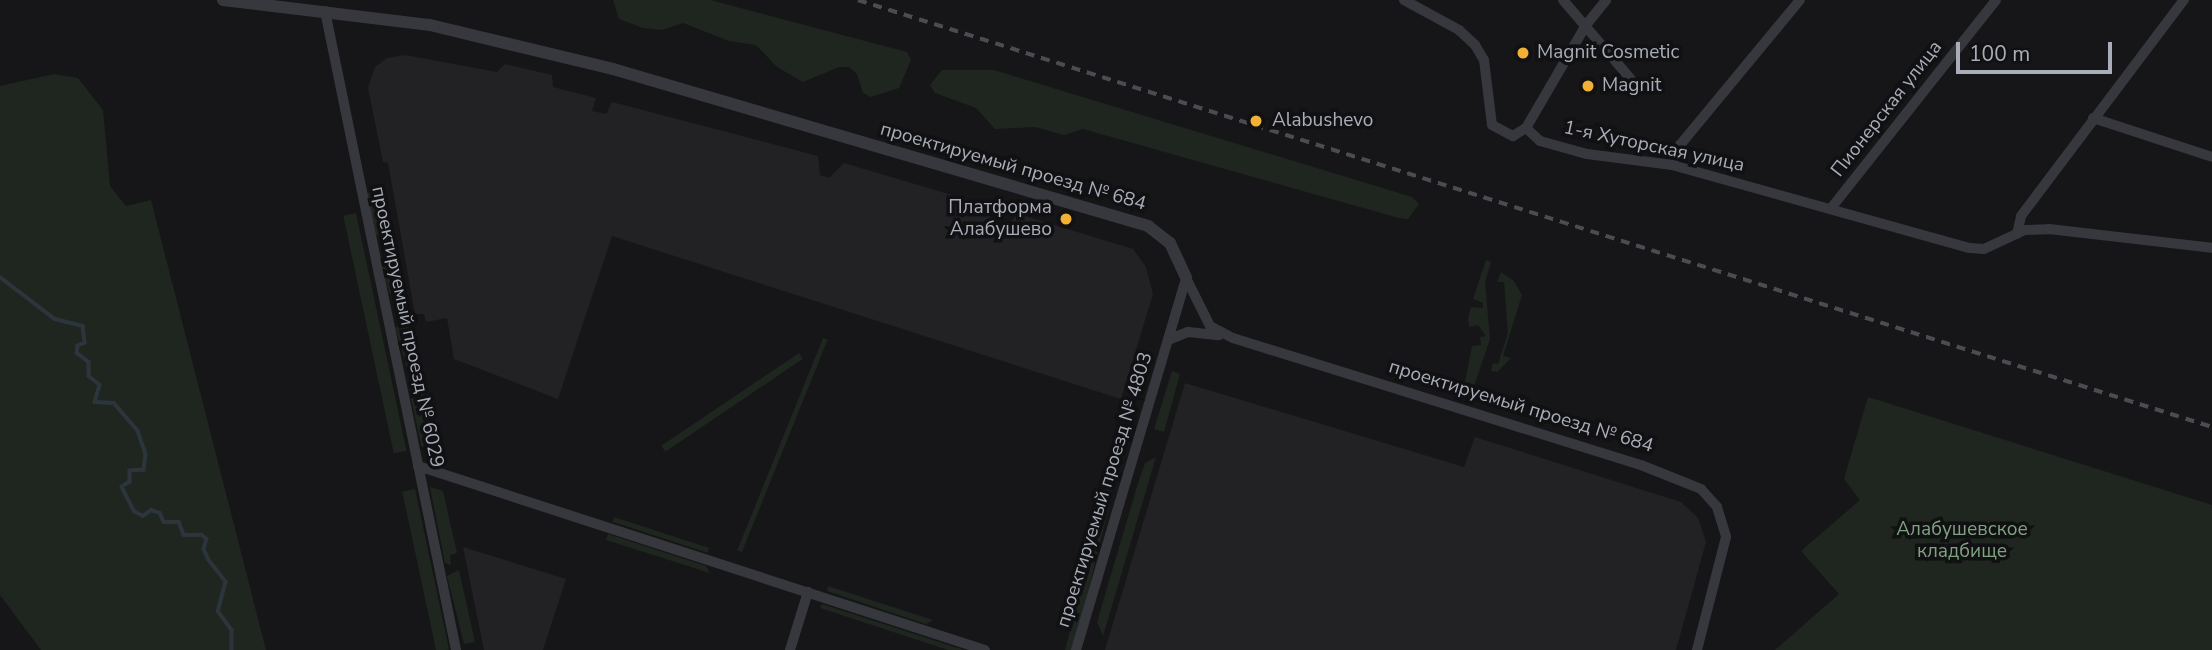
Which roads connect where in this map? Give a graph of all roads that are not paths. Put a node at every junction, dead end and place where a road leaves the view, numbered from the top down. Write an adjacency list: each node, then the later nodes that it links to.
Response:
1 (223, 0): 8 (street, проектируемый проезд № 684)
2 (1404, 0): 12 (street, 1-я Хуторская улица)
3 (1563, 0): 9 (street)
4 (1606, 0): 9 (street)
5 (1800, 0): 14 (street)
6 (1996, 0): 15 (street, Пионерская улица)
7 (2184, 0): 11 (street)
8 (325, 11): 18 (street, проектируемый проезд № 684); 21 (street, проектируемый проезд № 6029)
9 (1586, 24): 10 (street); 12 (street)
10 (1635, 84)
11 (2092, 118): 13 (street); 16 (street)
12 (1526, 128): 14 (street, 1-я Хуторская улица)
13 (2212, 157)
14 (1672, 165): 15 (street, 1-я Хуторская улица)
15 (1832, 207): 16 (street, 1-я Хуторская улица)
16 (2017, 234): 17 (street, 1-я Хуторская улица)
17 (2212, 248)
18 (1186, 278): 19 (street, проектируемый проезд № 684); 20 (street, проектируемый проезд № 4803)
19 (1233, 338): 20 (street, проектируемый проезд № 4803); 27 (street, проектируемый проезд № 684)
20 (1168, 340): 26 (street, проектируемый проезд № 4803)
21 (418, 466): 22 (street); 23 (street, проектируемый проезд № 6029)
22 (808, 592): 24 (street); 25 (street)
23 (456, 650)
24 (790, 650)
25 (985, 650)
26 (1076, 650)
27 (1698, 650)

